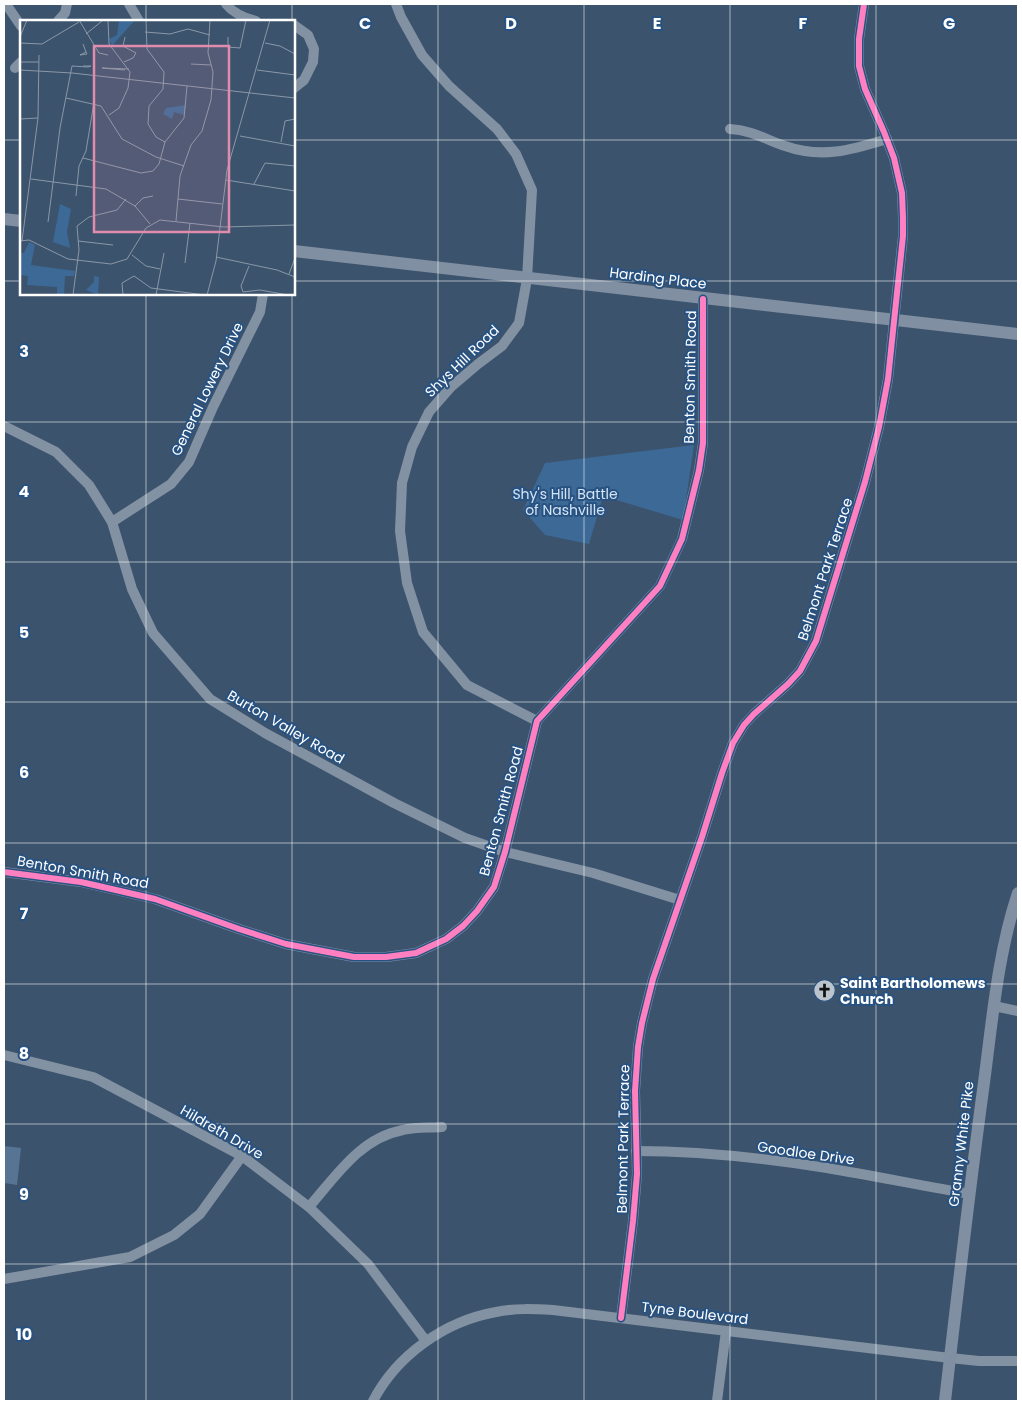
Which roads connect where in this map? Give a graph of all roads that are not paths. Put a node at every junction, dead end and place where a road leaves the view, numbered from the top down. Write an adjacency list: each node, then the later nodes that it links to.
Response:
1 (6, 4): 10 (street)
2 (66, 4): 7 (street)
3 (128, 4): 8 (street)
4 (226, 4): 9 (street)
5 (396, 4): 18 (street, Shys Hill Road)
6 (864, 4): 14 (street, Belmont Park Terrace)
7 (59, 20)
8 (138, 20)
9 (252, 20)
10 (20, 25)
11 (295, 26): 12 (street)
12 (295, 87)
13 (730, 129): 14 (street)
14 (887, 138): 21 (street, Belmont Park Terrace)
15 (4, 219): 16 (main road)
16 (20, 221)
17 (295, 251): 18 (main road, Harding Place)
18 (527, 278): 20 (main road, Harding Place); 25 (street, Shys Hill Road)
19 (263, 295): 24 (street, General Lowery Drive)
20 (703, 299): 21 (main road, Harding Place); 25 (street, Benton Smith Road)
21 (894, 320): 22 (main road, Harding Place); 29 (street, Belmont Park Terrace)
22 (1018, 334)
23 (4, 426): 24 (street, Burton Valley Road)
24 (112, 522): 26 (street, Burton Valley Road)
25 (537, 721): 26 (street, Benton Smith Road)
26 (505, 852): 27 (street, Benton Smith Road); 29 (street, Burton Valley Road)
27 (4, 872)
28 (1018, 893): 30 (main road, Granny White Pike)
29 (680, 900): 34 (street, Belmont Park Terrace)
30 (994, 1006): 31 (street); 36 (main road, Granny White Pike)
31 (1018, 1011)
32 (4, 1055): 35 (street, Hildreth Drive)
33 (442, 1128): 37 (street)
34 (636, 1151): 36 (street, Goodloe Drive); 39 (street, Belmont Park Terrace)
35 (242, 1156): 37 (street, Hildreth Drive); 38 (street)
36 (970, 1194): 42 (main road, Granny White Pike)
37 (309, 1207): 41 (street, Hildreth Drive)
38 (4, 1280)
39 (621, 1318): 40 (street, Tyne Boulevard); 41 (street, Tyne Boulevard)
40 (726, 1330): 42 (street, Tyne Boulevard); 45 (street)
41 (426, 1341): 44 (street, Tyne Boulevard)
42 (950, 1358): 43 (street, Tyne Boulevard); 46 (main road, Granny White Pike)
43 (1018, 1361)
44 (372, 1401)
45 (717, 1401)
46 (945, 1401)

